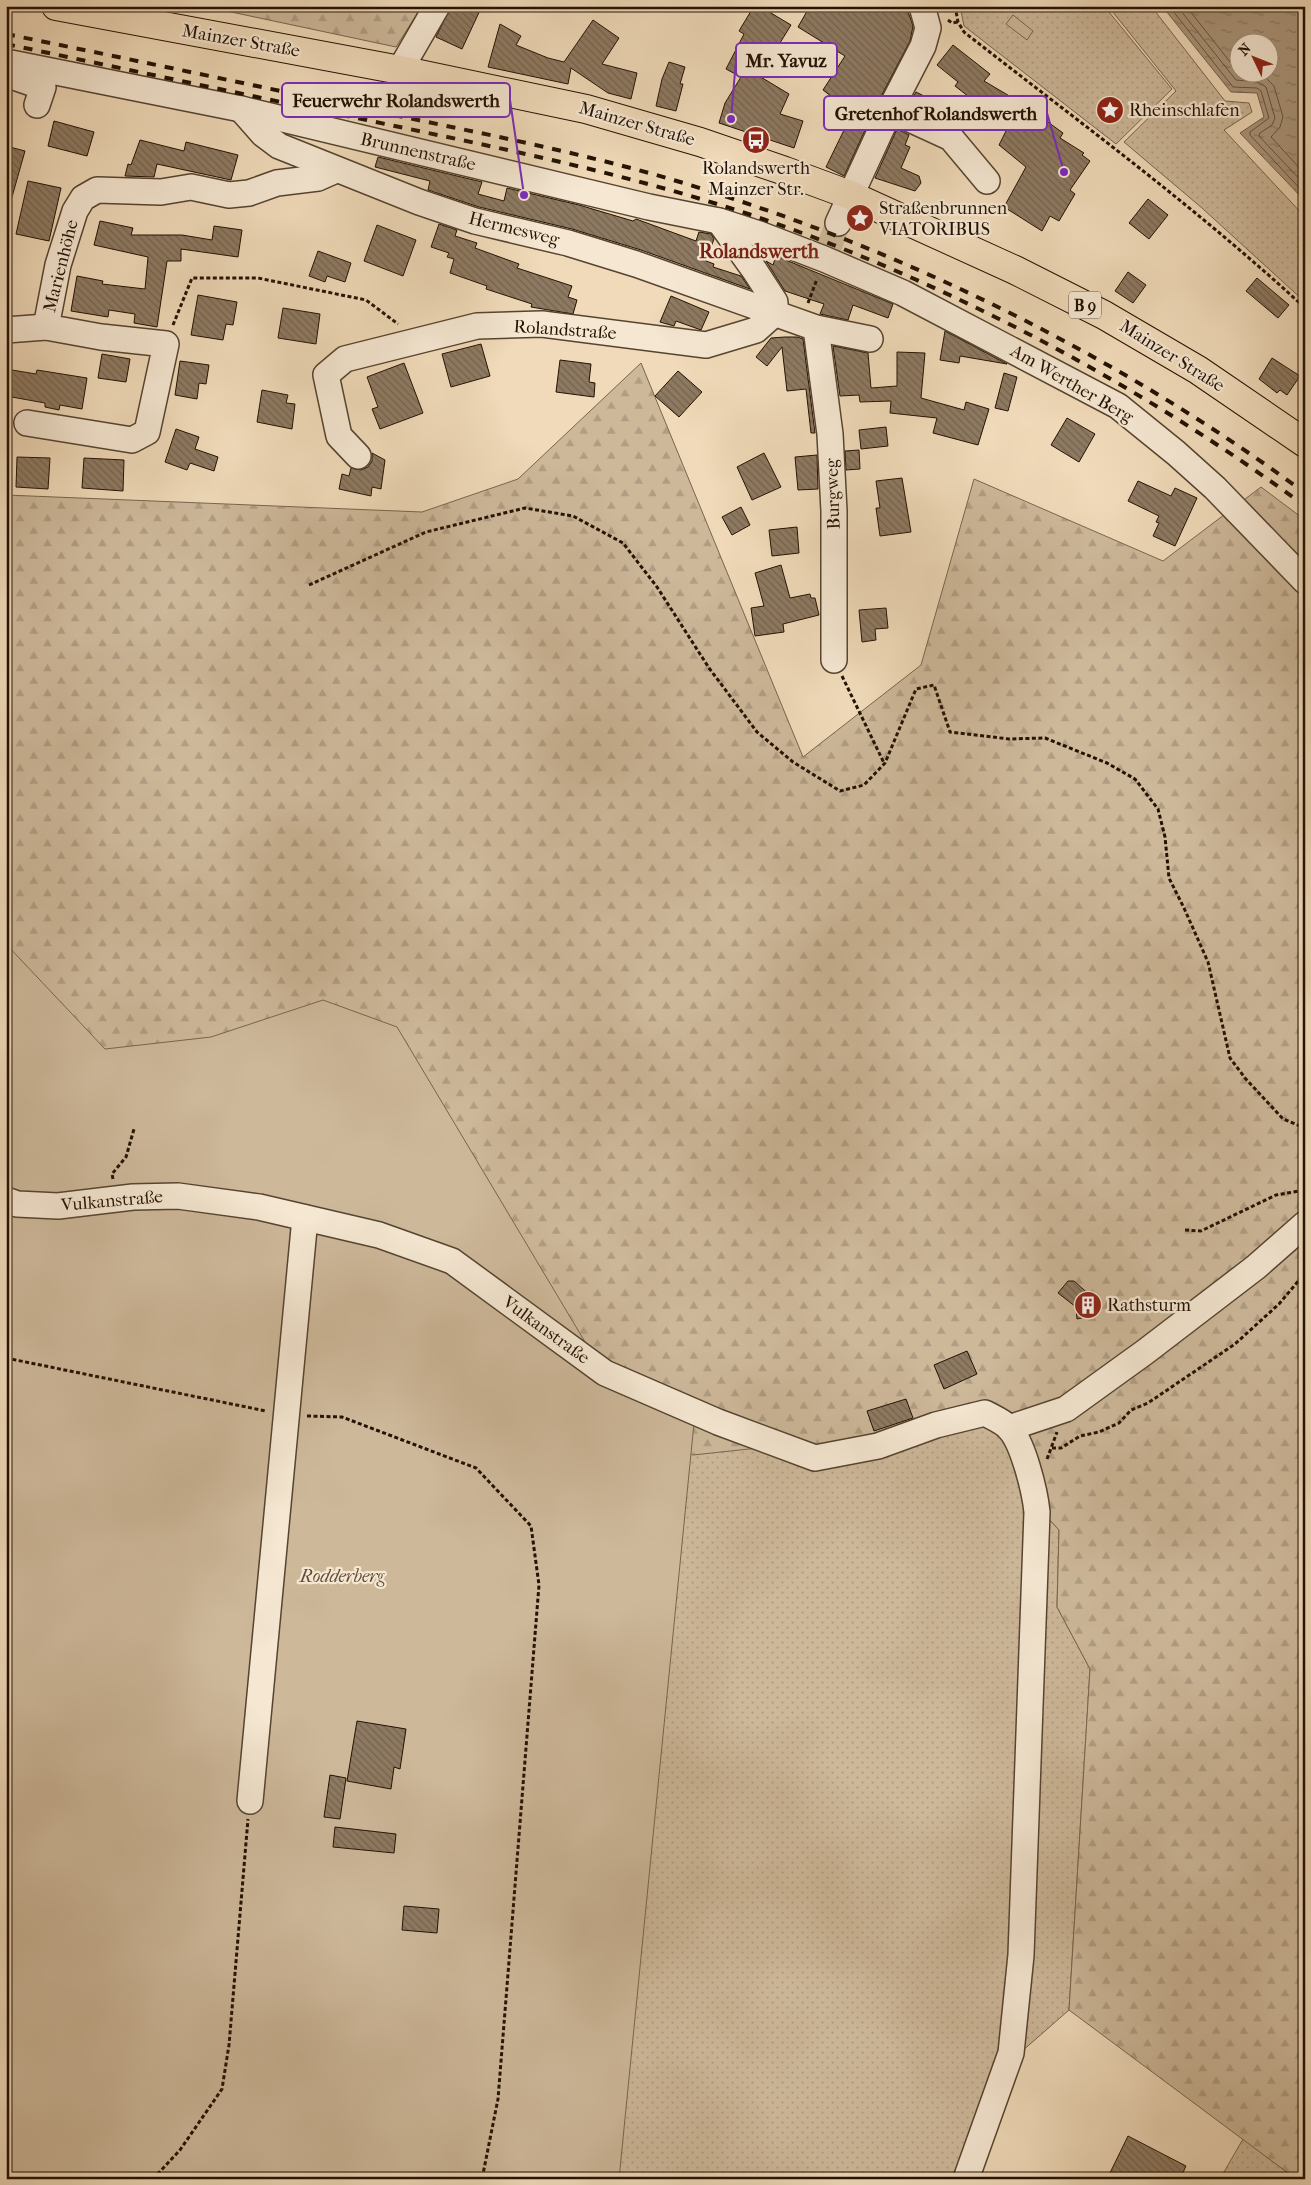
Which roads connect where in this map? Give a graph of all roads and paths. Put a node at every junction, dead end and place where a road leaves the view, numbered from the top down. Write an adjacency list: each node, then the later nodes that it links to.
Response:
1 (56, 6): 6 (main road, Mainzer Straße / B 9)
2 (437, 6): 6 (street)
3 (955, 6): 17 (path)
4 (924, 7): 10 (street)
5 (6, 62): 9 (street, Brunnenstraße)
6 (400, 70): 13 (main road, Mainzer Straße / B 9)
7 (6, 74): 8 (street)
8 (37, 105)
9 (241, 109): 11 (street, Hermesweg); 14 (street, Brunnenstraße)
10 (890, 110): 12 (street); 13 (street)
11 (336, 170): 18 (street, Hermesweg); 20 (street, Marienhöhe)
12 (987, 181)
13 (850, 195): 15 (street); 26 (main road, Mainzer Straße / B 9)
14 (719, 221): 16 (street, Brunnenstraße); 18 (street)
15 (838, 223)
16 (826, 256): 19 (path); 28 (street, Am Werther Berg)
17 (1305, 308)
18 (775, 313): 19 (street, Hermesweg); 23 (street, Rolandstraße)
19 (809, 325): 22 (street, Hermesweg); 30 (street, Burgweg)
20 (46, 327): 21 (street, Marienhöhe); 24 (street, Marienhöhe)
21 (6, 330)
22 (870, 340)
23 (419, 341): 24 (path); 27 (street, Rolandstraße)
24 (166, 344): 25 (street)
25 (27, 422)
26 (1305, 443)
27 (358, 456)
28 (1305, 581)
29 (309, 584): 31 (path)
30 (834, 660): 31 (path)
31 (885, 763): 32 (path)
32 (1305, 1128)
33 (134, 1129): 36 (path)
34 (1305, 1190): 39 (path)
35 (6, 1200): 36 (street, Vulkanstraße)
36 (114, 1200): 37 (street, Vulkanstraße)
37 (305, 1218): 42 (street); 43 (street, Vulkanstraße)
38 (1305, 1224): 43 (street)
39 (1185, 1230)
40 (1305, 1273): 44 (path)
41 (6, 1358): 42 (path)
42 (287, 1415): 45 (street); 47 (path)
43 (1009, 1428): 48 (street)
44 (1052, 1448)
45 (250, 1801): 46 (path)
46 (153, 2179)
47 (482, 2179)
48 (966, 2179)

